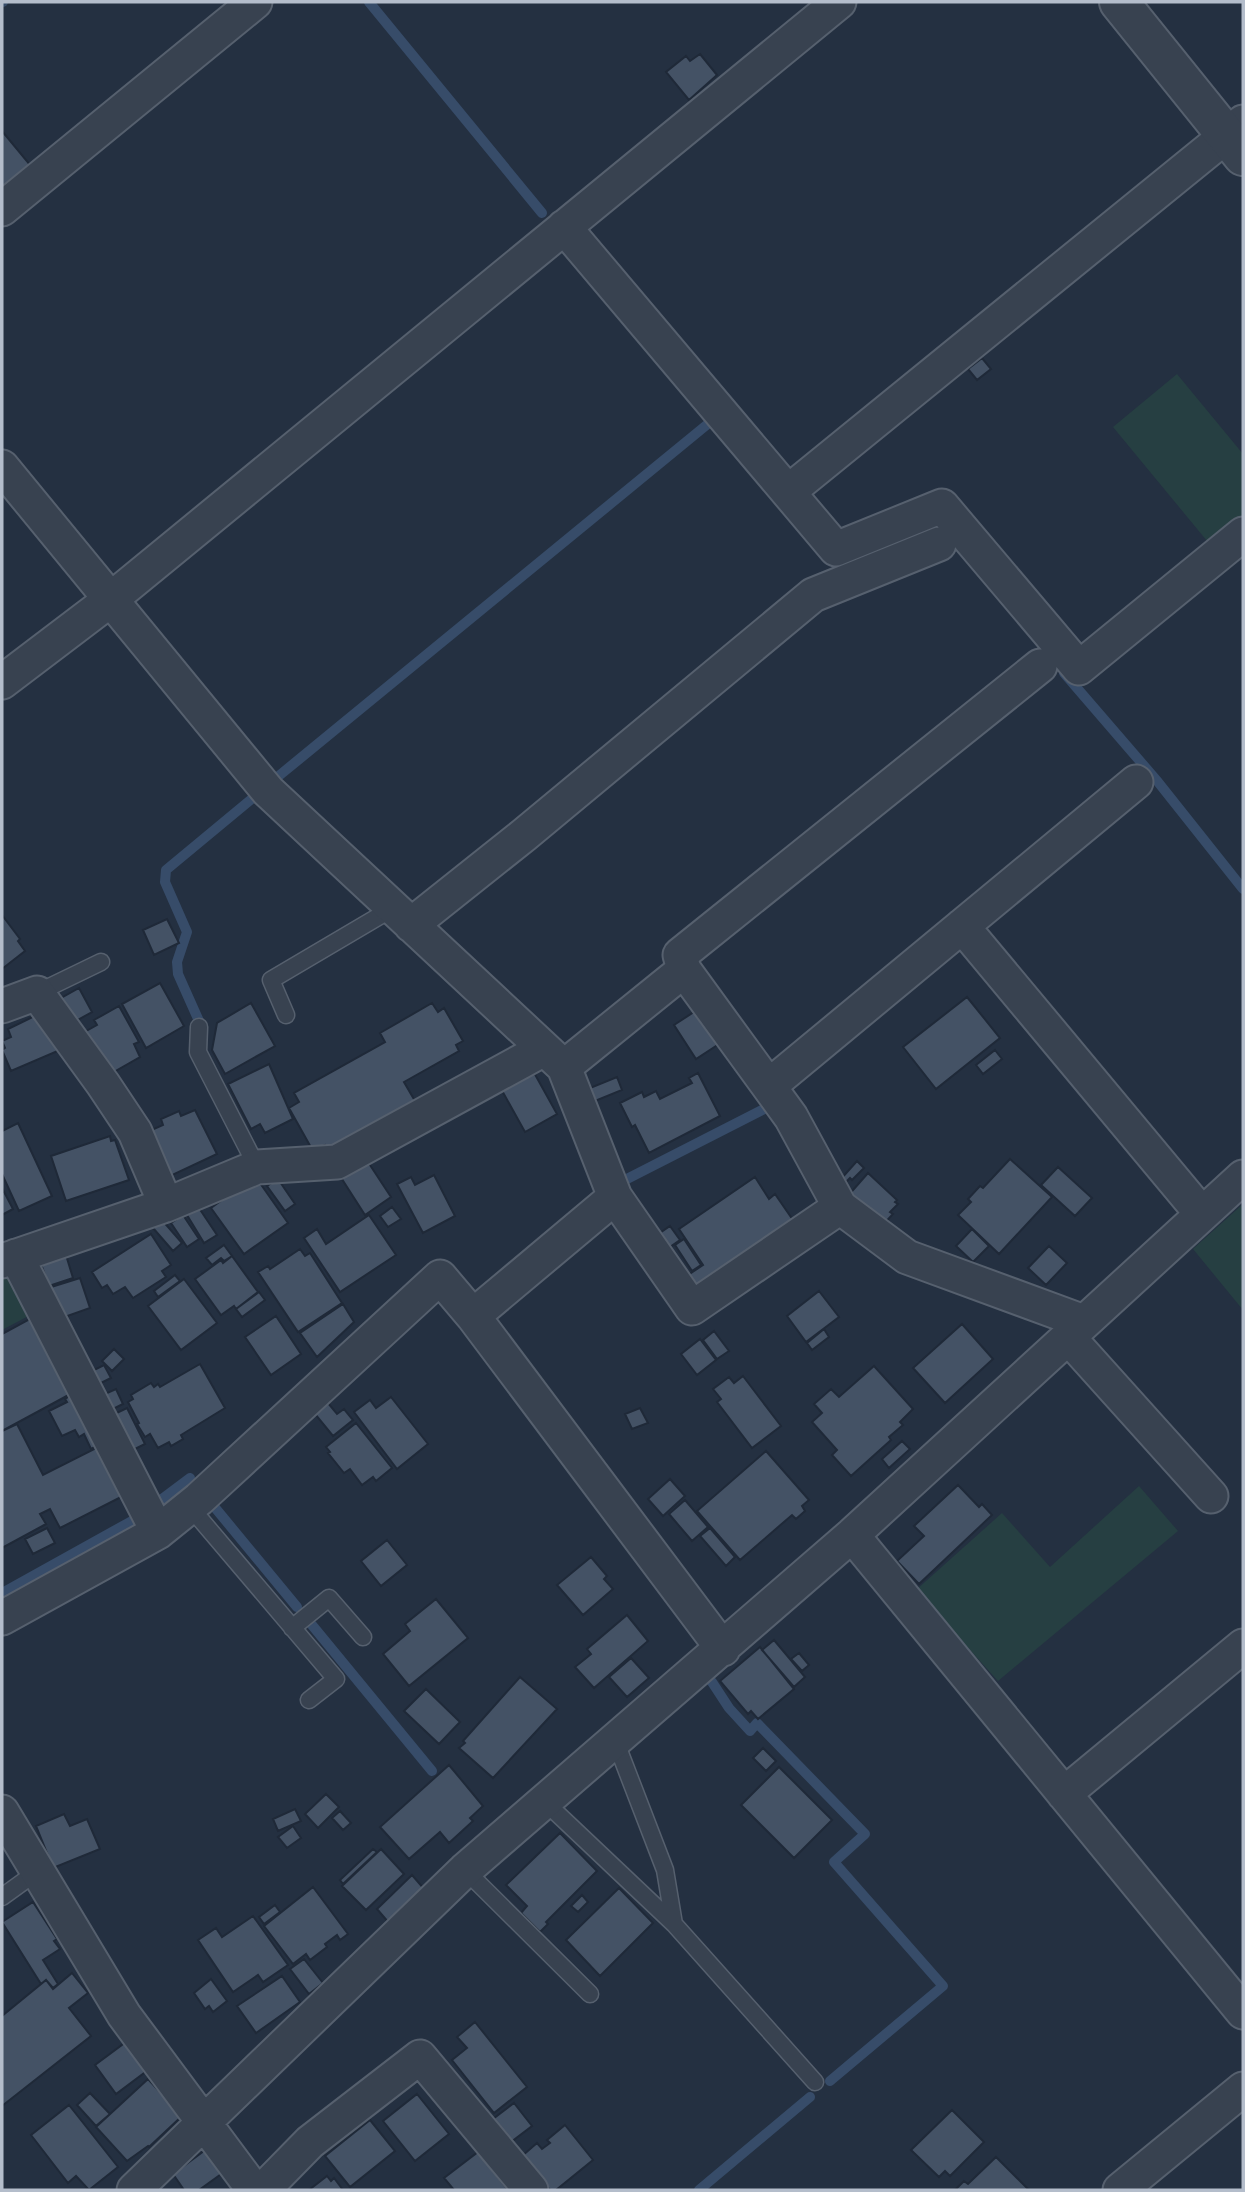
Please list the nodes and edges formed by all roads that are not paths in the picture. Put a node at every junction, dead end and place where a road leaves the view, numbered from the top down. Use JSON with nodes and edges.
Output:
{"nodes":[{"id":1,"x":255,"y":2,"type":"edge"},
{"id":2,"x":839,"y":2,"type":"edge"},
{"id":3,"x":1119,"y":2,"type":"edge"},
{"id":4,"x":1238,"y":138,"type":"edge"},
{"id":5,"x":2,"y":209,"type":"edge"},
{"id":6,"x":564,"y":227,"type":"junction"},
{"id":7,"x":2,"y":467,"type":"edge"},
{"id":8,"x":788,"y":492,"type":"junction"},
{"id":9,"x":1243,"y":534,"type":"edge"},
{"id":10,"x":939,"y":544,"type":"dead end"},
{"id":11,"x":836,"y":549,"type":"junction"},
{"id":12,"x":844,"y":582,"type":"junction"},
{"id":13,"x":110,"y":600,"type":"junction"},
{"id":14,"x":1040,"y":666,"type":"dead end"},
{"id":15,"x":2,"y":682,"type":"edge"},
{"id":16,"x":1136,"y":782,"type":"dead end"},
{"id":17,"x":402,"y":916,"type":"junction"},
{"id":18,"x":962,"y":926,"type":"junction"},
{"id":19,"x":100,"y":962,"type":"dead end"},
{"id":20,"x":684,"y":970,"type":"junction"},
{"id":21,"x":37,"y":993,"type":"junction"},
{"id":22,"x":2,"y":1006,"type":"edge"},
{"id":23,"x":286,"y":1016,"type":"dead end"},
{"id":24,"x":199,"y":1027,"type":"dead end"},
{"id":25,"x":554,"y":1058,"type":"junction"},
{"id":26,"x":769,"y":1086,"type":"junction"},
{"id":27,"x":257,"y":1167,"type":"junction"},
{"id":28,"x":1243,"y":1177,"type":"edge"},
{"id":29,"x":615,"y":1197,"type":"junction"},
{"id":30,"x":166,"y":1205,"type":"junction"},
{"id":31,"x":840,"y":1207,"type":"junction"},
{"id":32,"x":1202,"y":1214,"type":"junction"},
{"id":33,"x":9,"y":1259,"type":"edge"},
{"id":34,"x":472,"y":1315,"type":"junction"},
{"id":35,"x":1076,"y":1329,"type":"junction"},
{"id":36,"x":1211,"y":1496,"type":"dead end"},
{"id":37,"x":190,"y":1507,"type":"junction"},
{"id":38,"x":158,"y":1532,"type":"junction"},
{"id":39,"x":852,"y":1535,"type":"junction"},
{"id":40,"x":2,"y":1618,"type":"edge"},
{"id":41,"x":292,"y":1628,"type":"junction"},
{"id":42,"x":363,"y":1637,"type":"dead end"},
{"id":43,"x":1243,"y":1646,"type":"edge"},
{"id":44,"x":723,"y":1649,"type":"junction"},
{"id":45,"x":309,"y":1700,"type":"dead end"},
{"id":46,"x":615,"y":1740,"type":"junction"},
{"id":47,"x":1064,"y":1794,"type":"junction"},
{"id":48,"x":544,"y":1801,"type":"junction"},
{"id":49,"x":2,"y":1812,"type":"edge"},
{"id":50,"x":465,"y":1870,"type":"junction"},
{"id":51,"x":37,"y":1871,"type":"junction"},
{"id":52,"x":2,"y":1897,"type":"edge"},
{"id":53,"x":674,"y":1924,"type":"junction"},
{"id":54,"x":590,"y":1994,"type":"dead end"},
{"id":55,"x":1243,"y":2012,"type":"edge"},
{"id":56,"x":815,"y":2082,"type":"dead end"},
{"id":57,"x":1243,"y":2089,"type":"edge"},
{"id":58,"x":203,"y":2121,"type":"junction"},
{"id":59,"x":134,"y":2190,"type":"edge"},
{"id":60,"x":254,"y":2190,"type":"edge"},
{"id":61,"x":263,"y":2190,"type":"edge"},
{"id":62,"x":531,"y":2190,"type":"edge"},
{"id":63,"x":1120,"y":2190,"type":"edge"}],
"edges":[{"from":1,"to":5,"type":"street"},
{"from":2,"to":6,"type":"street"},
{"from":3,"to":4,"type":"street"},
{"from":4,"to":8,"type":"street"},
{"from":6,"to":8,"type":"street"},
{"from":6,"to":13,"type":"street"},
{"from":7,"to":13,"type":"street"},
{"from":8,"to":11,"type":"street"},
{"from":9,"to":11,"type":"street"},
{"from":10,"to":12,"type":"street"},
{"from":11,"to":12,"type":"street"},
{"from":12,"to":17,"type":"street"},
{"from":13,"to":15,"type":"street"},
{"from":13,"to":17,"type":"street"},
{"from":14,"to":20,"type":"street"},
{"from":16,"to":18,"type":"street"},
{"from":17,"to":23,"type":"lane"},
{"from":17,"to":25,"type":"street"},
{"from":18,"to":26,"type":"street"},
{"from":18,"to":32,"type":"street"},
{"from":19,"to":21,"type":"lane"},
{"from":20,"to":25,"type":"street"},
{"from":20,"to":26,"type":"street"},
{"from":21,"to":22,"type":"street"},
{"from":21,"to":30,"type":"street"},
{"from":24,"to":27,"type":"lane"},
{"from":25,"to":27,"type":"street"},
{"from":25,"to":29,"type":"street"},
{"from":26,"to":31,"type":"street"},
{"from":27,"to":30,"type":"street"},
{"from":28,"to":32,"type":"street"},
{"from":29,"to":31,"type":"street"},
{"from":29,"to":34,"type":"street"},
{"from":30,"to":33,"type":"street"},
{"from":31,"to":35,"type":"street"},
{"from":32,"to":35,"type":"street"},
{"from":33,"to":38,"type":"street"},
{"from":34,"to":37,"type":"street"},
{"from":34,"to":44,"type":"street"},
{"from":35,"to":36,"type":"street"},
{"from":35,"to":39,"type":"street"},
{"from":37,"to":38,"type":"street"},
{"from":37,"to":41,"type":"lane"},
{"from":38,"to":40,"type":"street"},
{"from":39,"to":44,"type":"street"},
{"from":39,"to":47,"type":"street"},
{"from":41,"to":42,"type":"lane"},
{"from":41,"to":45,"type":"lane"},
{"from":43,"to":47,"type":"street"},
{"from":44,"to":46,"type":"street"},
{"from":46,"to":48,"type":"street"},
{"from":46,"to":53,"type":"lane"},
{"from":47,"to":55,"type":"street"},
{"from":48,"to":50,"type":"street"},
{"from":48,"to":53,"type":"lane"},
{"from":49,"to":51,"type":"street"},
{"from":50,"to":54,"type":"lane"},
{"from":50,"to":58,"type":"street"},
{"from":51,"to":52,"type":"lane"},
{"from":51,"to":58,"type":"street"},
{"from":53,"to":56,"type":"lane"},
{"from":57,"to":63,"type":"street"},
{"from":58,"to":59,"type":"street"},
{"from":58,"to":60,"type":"street"},
{"from":61,"to":62,"type":"street"}]}
